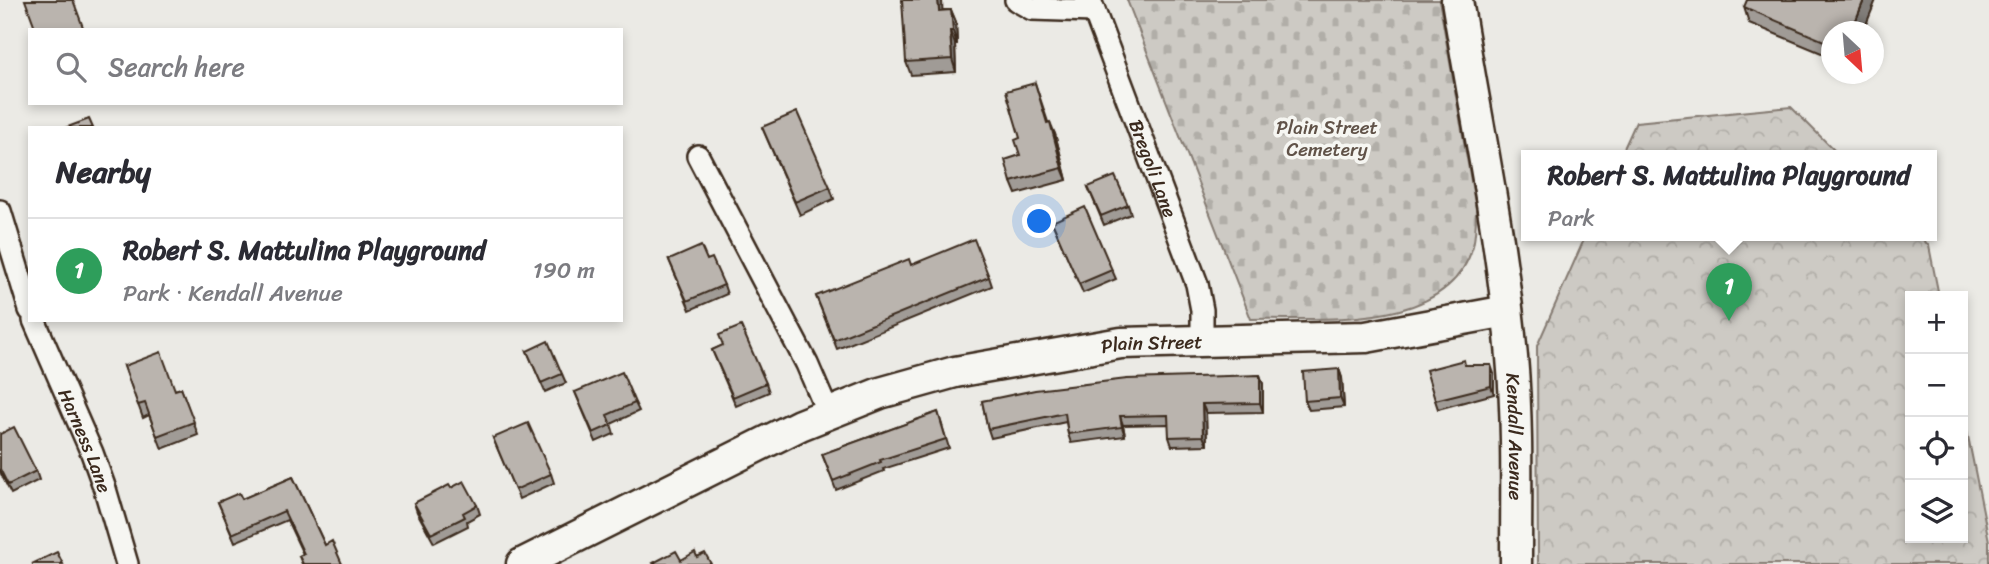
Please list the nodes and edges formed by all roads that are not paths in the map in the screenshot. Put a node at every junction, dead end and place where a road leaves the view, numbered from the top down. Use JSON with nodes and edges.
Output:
{"nodes":[{"id":1,"x":1016,"y":0,"type":"edge"},
{"id":2,"x":1457,"y":0,"type":"edge"},
{"id":3,"x":1092,"y":5,"type":"edge"},
{"id":4,"x":698,"y":156,"type":"dead end"},
{"id":5,"x":0,"y":211,"type":"edge"},
{"id":6,"x":28,"y":303,"type":"edge"},
{"id":7,"x":1507,"y":311,"type":"junction"},
{"id":8,"x":35,"y":322,"type":"edge"},
{"id":9,"x":1202,"y":339,"type":"junction"},
{"id":10,"x":828,"y":413,"type":"junction"},
{"id":11,"x":127,"y":564,"type":"edge"},
{"id":12,"x":522,"y":564,"type":"edge"},
{"id":13,"x":1516,"y":564,"type":"edge"}],
"edges":[{"from":1,"to":3,"type":"street"},
{"from":2,"to":7,"type":"street"},
{"from":3,"to":9,"type":"street","name":"Bregoli Lane"},
{"from":4,"to":10,"type":"street"},
{"from":5,"to":6,"type":"street"},
{"from":7,"to":9,"type":"street","name":"Plain Street"},
{"from":7,"to":13,"type":"street","name":"Kendall Avenue"},
{"from":8,"to":11,"type":"street","name":"Harness Lane"},
{"from":9,"to":10,"type":"street","name":"Plain Street"},
{"from":10,"to":12,"type":"street","name":"Plain Street"}]}
